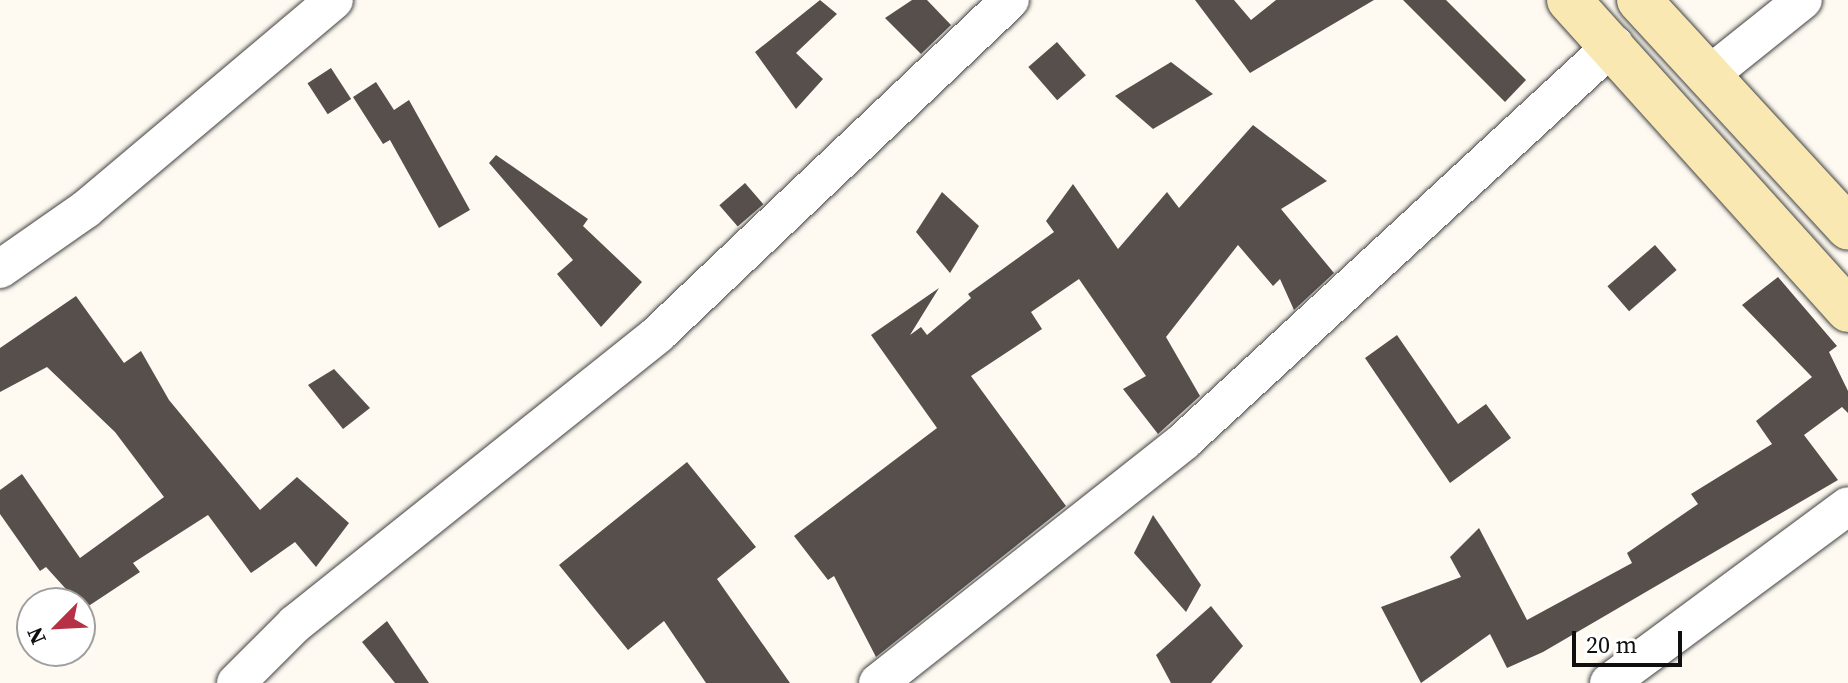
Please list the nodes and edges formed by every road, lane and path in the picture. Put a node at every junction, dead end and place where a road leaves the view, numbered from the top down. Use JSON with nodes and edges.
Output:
{"nodes":[{"id":1,"x":334,"y":0,"type":"edge"},
{"id":2,"x":1010,"y":0,"type":"edge"},
{"id":3,"x":1569,"y":0,"type":"edge"},
{"id":4,"x":1639,"y":0,"type":"edge"},
{"id":5,"x":1803,"y":0,"type":"edge"},
{"id":6,"x":1614,"y":44,"type":"junction"},
{"id":7,"x":1713,"y":72,"type":"junction"},
{"id":8,"x":1848,"y":227,"type":"edge"},
{"id":9,"x":0,"y":269,"type":"edge"},
{"id":10,"x":1848,"y":310,"type":"edge"},
{"id":11,"x":1848,"y":506,"type":"edge"},
{"id":12,"x":236,"y":683,"type":"edge"},
{"id":13,"x":878,"y":683,"type":"edge"},
{"id":14,"x":1609,"y":683,"type":"edge"}],
"edges":[{"from":1,"to":9,"type":"street"},
{"from":2,"to":12,"type":"street"},
{"from":3,"to":6,"type":"street"},
{"from":4,"to":7,"type":"street"},
{"from":5,"to":7,"type":"street"},
{"from":6,"to":10,"type":"street"},
{"from":6,"to":13,"type":"street"},
{"from":7,"to":8,"type":"street"},
{"from":11,"to":14,"type":"street"}]}
